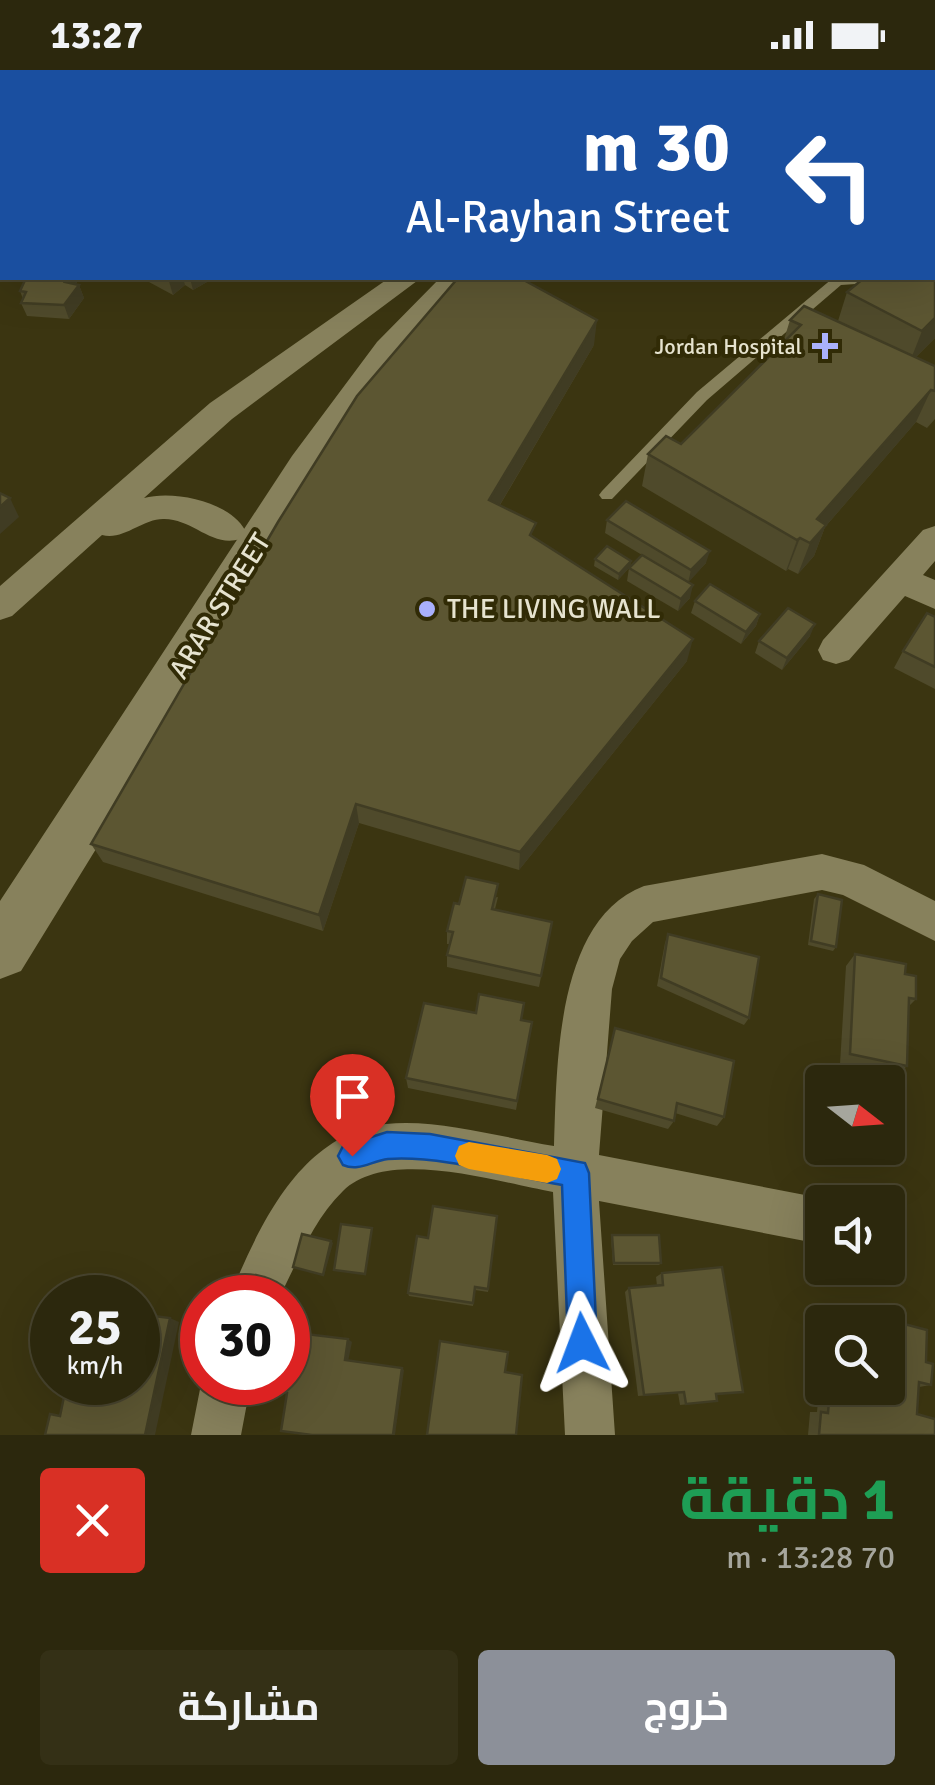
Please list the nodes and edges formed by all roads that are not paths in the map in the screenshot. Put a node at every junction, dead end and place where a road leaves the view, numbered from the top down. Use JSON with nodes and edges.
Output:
{"nodes":[{"id":1,"x":404,"y":280,"type":"edge"},
{"id":2,"x":418,"y":280,"type":"edge"},
{"id":3,"x":460,"y":280,"type":"edge"},
{"id":4,"x":838,"y":280,"type":"edge"},
{"id":5,"x":607,"y":495,"type":"dead end"},
{"id":6,"x":228,"y":530,"type":"junction"},
{"id":7,"x":935,"y":539,"type":"edge"},
{"id":8,"x":36,"y":573,"type":"junction"},
{"id":9,"x":900,"y":579,"type":"junction"},
{"id":10,"x":935,"y":594,"type":"edge"},
{"id":11,"x":0,"y":606,"type":"edge"},
{"id":12,"x":836,"y":650,"type":"dead end"},
{"id":13,"x":0,"y":888,"type":"edge"},
{"id":14,"x":935,"y":922,"type":"edge"},
{"id":15,"x":0,"y":952,"type":"edge"},
{"id":16,"x":575,"y":1173,"type":"junction"},
{"id":17,"x":805,"y":1218,"type":"dead end"},
{"id":18,"x":265,"y":1275,"type":"edge"},
{"id":19,"x":222,"y":1405,"type":"edge"},
{"id":20,"x":216,"y":1435,"type":"edge"},
{"id":21,"x":590,"y":1435,"type":"edge"}],
"edges":[{"from":1,"to":8,"type":"street"},
{"from":2,"to":6,"type":"main road","name":"ARAR STREET"},
{"from":3,"to":15,"type":"main road","name":"ARAR STREET"},
{"from":4,"to":5,"type":"lane"},
{"from":6,"to":8,"type":"street"},
{"from":6,"to":13,"type":"main road","name":"ARAR STREET"},
{"from":7,"to":9,"type":"street"},
{"from":8,"to":11,"type":"street"},
{"from":9,"to":10,"type":"street"},
{"from":9,"to":12,"type":"street"},
{"from":14,"to":16,"type":"street"},
{"from":16,"to":17,"type":"street"},
{"from":16,"to":18,"type":"street"},
{"from":16,"to":21,"type":"street"},
{"from":19,"to":20,"type":"street"}]}
